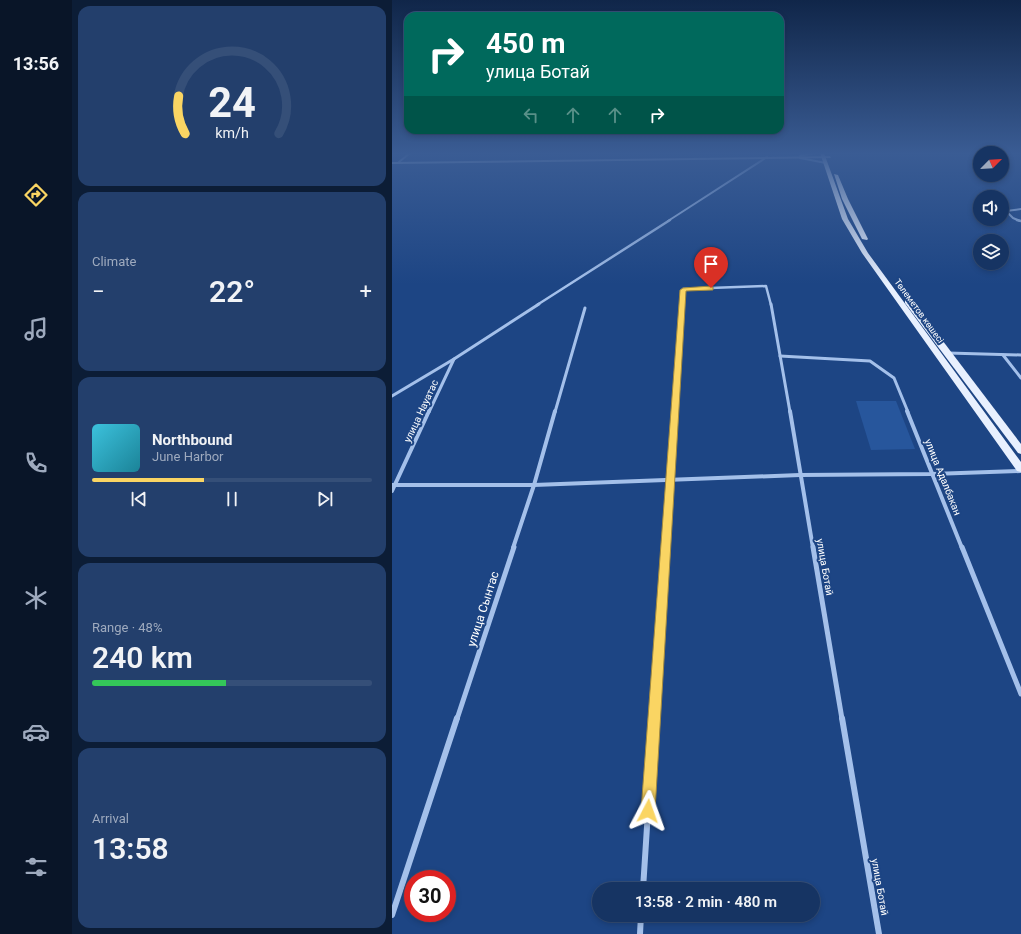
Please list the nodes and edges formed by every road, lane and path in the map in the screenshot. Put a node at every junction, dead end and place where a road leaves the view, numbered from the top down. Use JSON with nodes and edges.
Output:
{"nodes":[{"id":1,"x":706,"y":197,"type":"edge"},
{"id":2,"x":838,"y":197,"type":"edge"},
{"id":3,"x":844,"y":197,"type":"edge"},
{"id":4,"x":1021,"y":209,"type":"edge"},
{"id":5,"x":1021,"y":221,"type":"edge"},
{"id":6,"x":585,"y":308,"type":"dead end"},
{"id":7,"x":948,"y":354,"type":"junction"},
{"id":8,"x":1003,"y":355,"type":"junction"},
{"id":9,"x":780,"y":356,"type":"junction"},
{"id":10,"x":1021,"y":356,"type":"edge"},
{"id":11,"x":454,"y":359,"type":"junction"},
{"id":12,"x":1021,"y":378,"type":"edge"},
{"id":13,"x":392,"y":396,"type":"edge"},
{"id":14,"x":1021,"y":451,"type":"edge"},
{"id":15,"x":1021,"y":470,"type":"edge"},
{"id":16,"x":932,"y":474,"type":"junction"},
{"id":17,"x":800,"y":475,"type":"junction"},
{"id":18,"x":670,"y":481,"type":"junction"},
{"id":19,"x":394,"y":485,"type":"edge"},
{"id":20,"x":534,"y":485,"type":"junction"},
{"id":21,"x":392,"y":491,"type":"edge"},
{"id":22,"x":1021,"y":694,"type":"edge"},
{"id":23,"x":643,"y":882,"type":"edge"},
{"id":24,"x":392,"y":915,"type":"edge"},
{"id":25,"x":641,"y":922,"type":"edge"},
{"id":26,"x":640,"y":934,"type":"edge"},
{"id":27,"x":878,"y":934,"type":"edge"}],
"edges":[{"from":1,"to":11,"type":"street"},
{"from":2,"to":15,"type":"main road","name":"Төлеметов көшесі"},
{"from":3,"to":7,"type":"main road","name":"Төлеметов көшесі"},
{"from":4,"to":5,"type":"street"},
{"from":6,"to":20,"type":"street","name":"улица Сынтас"},
{"from":7,"to":8,"type":"street"},
{"from":7,"to":14,"type":"main road","name":"Төлеметов көшесі"},
{"from":8,"to":10,"type":"street"},
{"from":8,"to":12,"type":"street"},
{"from":9,"to":16,"type":"street","name":"улица Адалбакан"},
{"from":9,"to":17,"type":"street","name":"улица Ботай"},
{"from":9,"to":18,"type":"street","name":"улица Ботай"},
{"from":11,"to":13,"type":"street"},
{"from":11,"to":19,"type":"street","name":"улица Науатас"},
{"from":15,"to":16,"type":"street"},
{"from":16,"to":17,"type":"street"},
{"from":16,"to":22,"type":"street","name":"улица Адалбакан"},
{"from":17,"to":18,"type":"street"},
{"from":17,"to":27,"type":"street","name":"улица Ботай"},
{"from":18,"to":20,"type":"street"},
{"from":18,"to":23,"type":"street"},
{"from":19,"to":20,"type":"street"},
{"from":19,"to":21,"type":"street","name":"улица Науатас"},
{"from":20,"to":24,"type":"street","name":"улица Сынтас"},
{"from":25,"to":26,"type":"street"}]}
